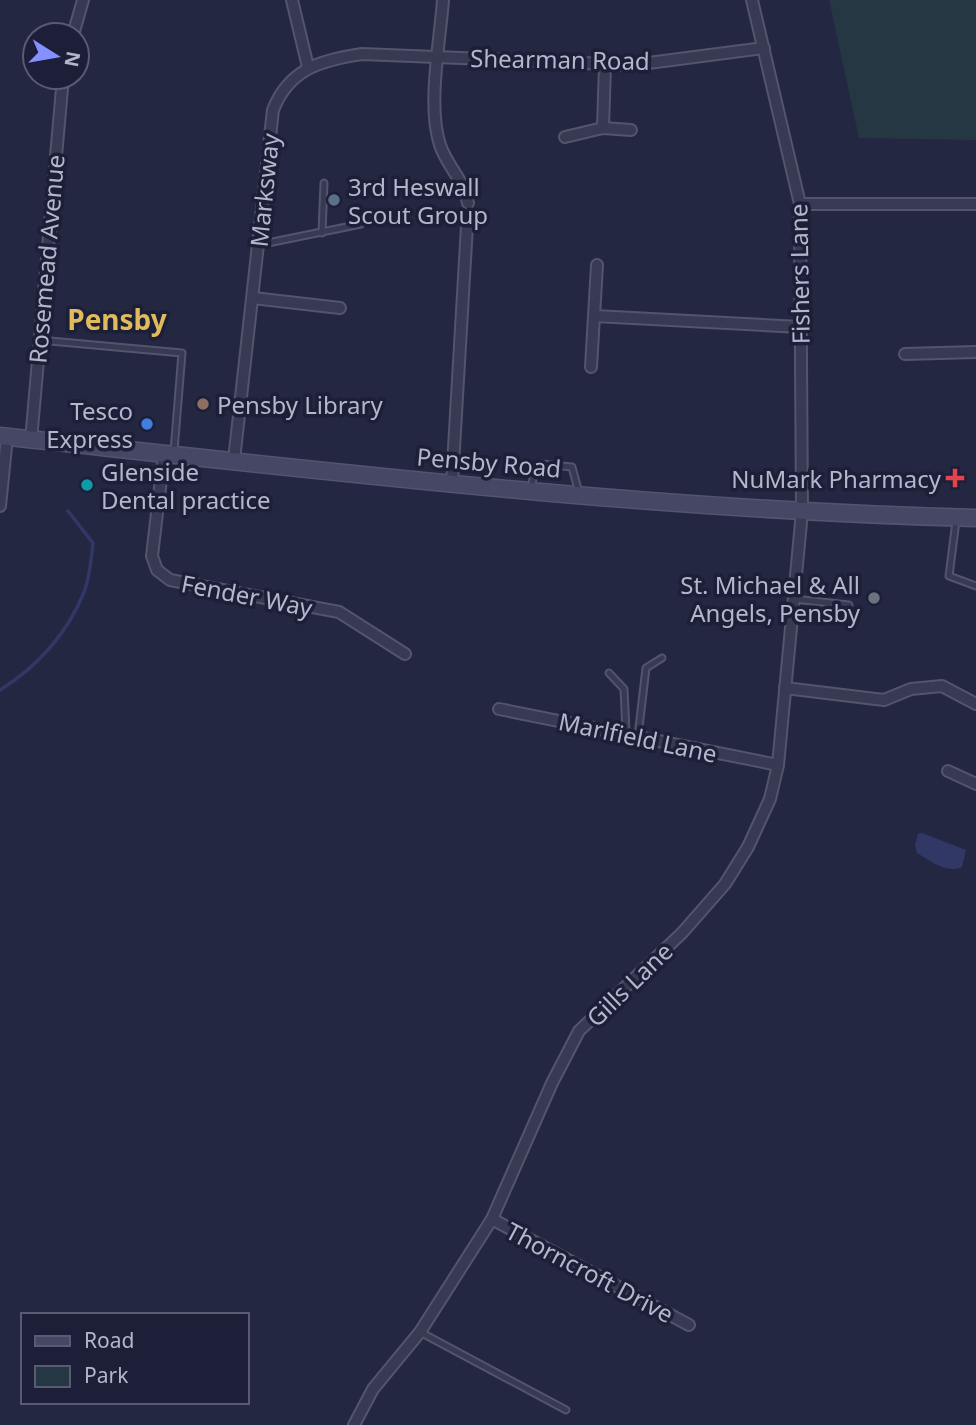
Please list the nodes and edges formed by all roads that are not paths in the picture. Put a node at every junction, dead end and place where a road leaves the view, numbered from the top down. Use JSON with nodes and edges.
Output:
{"nodes":[{"id":1,"x":83,"y":0,"type":"edge"},
{"id":2,"x":292,"y":0,"type":"edge"},
{"id":3,"x":443,"y":0,"type":"edge"},
{"id":4,"x":752,"y":0,"type":"edge"},
{"id":5,"x":77,"y":21,"type":"edge"},
{"id":6,"x":764,"y":48,"type":"junction"},
{"id":7,"x":439,"y":56,"type":"junction"},
{"id":8,"x":605,"y":65,"type":"junction"},
{"id":9,"x":308,"y":67,"type":"junction"},
{"id":10,"x":62,"y":91,"type":"edge"},
{"id":11,"x":603,"y":128,"type":"junction"},
{"id":12,"x":631,"y":130,"type":"dead end"},
{"id":13,"x":565,"y":137,"type":"dead end"},
{"id":14,"x":324,"y":183,"type":"dead end"},
{"id":15,"x":468,"y":203,"type":"dead end"},
{"id":16,"x":800,"y":204,"type":"junction"},
{"id":17,"x":976,"y":204,"type":"edge"},
{"id":18,"x":361,"y":224,"type":"dead end"},
{"id":19,"x":467,"y":226,"type":"dead end"},
{"id":20,"x":323,"y":233,"type":"junction"},
{"id":21,"x":258,"y":245,"type":"junction"},
{"id":22,"x":597,"y":265,"type":"dead end"},
{"id":23,"x":253,"y":298,"type":"junction"},
{"id":24,"x":340,"y":308,"type":"dead end"},
{"id":25,"x":595,"y":316,"type":"junction"},
{"id":26,"x":800,"y":327,"type":"junction"},
{"id":27,"x":38,"y":340,"type":"junction"},
{"id":28,"x":976,"y":352,"type":"edge"},
{"id":29,"x":905,"y":354,"type":"dead end"},
{"id":30,"x":591,"y":366,"type":"dead end"},
{"id":31,"x":4,"y":437,"type":"edge"},
{"id":32,"x":31,"y":440,"type":"junction"},
{"id":33,"x":169,"y":454,"type":"junction"},
{"id":34,"x":233,"y":460,"type":"junction"},
{"id":35,"x":452,"y":482,"type":"junction"},
{"id":36,"x":531,"y":489,"type":"junction"},
{"id":37,"x":579,"y":493,"type":"junction"},
{"id":38,"x":0,"y":506,"type":"edge"},
{"id":39,"x":802,"y":512,"type":"junction"},
{"id":40,"x":957,"y":518,"type":"junction"},
{"id":41,"x":976,"y":518,"type":"edge"},
{"id":42,"x":976,"y":586,"type":"edge"},
{"id":43,"x":794,"y":600,"type":"junction"},
{"id":44,"x":849,"y":605,"type":"dead end"},
{"id":45,"x":405,"y":653,"type":"dead end"},
{"id":46,"x":662,"y":658,"type":"dead end"},
{"id":47,"x":609,"y":673,"type":"dead end"},
{"id":48,"x":785,"y":688,"type":"junction"},
{"id":49,"x":976,"y":704,"type":"edge"},
{"id":50,"x":499,"y":709,"type":"dead end"},
{"id":51,"x":626,"y":732,"type":"junction"},
{"id":52,"x":638,"y":736,"type":"junction"},
{"id":53,"x":778,"y":765,"type":"junction"},
{"id":54,"x":948,"y":771,"type":"dead end"},
{"id":55,"x":976,"y":784,"type":"edge"},
{"id":56,"x":492,"y":1220,"type":"junction"},
{"id":57,"x":689,"y":1325,"type":"dead end"},
{"id":58,"x":420,"y":1332,"type":"junction"},
{"id":59,"x":566,"y":1410,"type":"dead end"},
{"id":60,"x":354,"y":1425,"type":"edge"}],
"edges":[{"from":1,"to":5,"type":"street"},
{"from":2,"to":9,"type":"street"},
{"from":3,"to":7,"type":"street"},
{"from":4,"to":6,"type":"street","name":"Fishers Lane"},
{"from":6,"to":8,"type":"street","name":"Shearman Road"},
{"from":6,"to":16,"type":"street","name":"Fishers Lane"},
{"from":7,"to":8,"type":"street","name":"Shearman Road"},
{"from":7,"to":9,"type":"street","name":"Marksway"},
{"from":7,"to":15,"type":"street"},
{"from":8,"to":11,"type":"street"},
{"from":9,"to":21,"type":"street","name":"Marksway"},
{"from":10,"to":27,"type":"street","name":"Rosemead Avenue"},
{"from":11,"to":12,"type":"street"},
{"from":11,"to":13,"type":"street"},
{"from":14,"to":20,"type":"lane"},
{"from":16,"to":17,"type":"street"},
{"from":16,"to":26,"type":"street","name":"Fishers Lane"},
{"from":18,"to":20,"type":"lane"},
{"from":19,"to":35,"type":"street"},
{"from":20,"to":21,"type":"lane"},
{"from":21,"to":23,"type":"street","name":"Marksway"},
{"from":22,"to":25,"type":"street"},
{"from":23,"to":24,"type":"street"},
{"from":23,"to":34,"type":"street","name":"Marksway"},
{"from":25,"to":26,"type":"street"},
{"from":25,"to":30,"type":"street"},
{"from":26,"to":39,"type":"street","name":"Fishers Lane"},
{"from":27,"to":32,"type":"street","name":"Rosemead Avenue"},
{"from":27,"to":33,"type":"lane"},
{"from":28,"to":29,"type":"street"},
{"from":31,"to":32,"type":"main road","name":"Pensby Road"},
{"from":31,"to":38,"type":"street"},
{"from":32,"to":33,"type":"main road","name":"Pensby Road"},
{"from":33,"to":34,"type":"main road","name":"Pensby Road"},
{"from":33,"to":45,"type":"street","name":"Fender Way"},
{"from":34,"to":35,"type":"main road","name":"Pensby Road"},
{"from":35,"to":36,"type":"main road","name":"Pensby Road"},
{"from":36,"to":37,"type":"main road","name":"Pensby Road"},
{"from":36,"to":37,"type":"lane"},
{"from":37,"to":39,"type":"main road","name":"Pensby Road"},
{"from":39,"to":40,"type":"main road","name":"Pensby Road"},
{"from":39,"to":43,"type":"street","name":"Gills Lane"},
{"from":40,"to":41,"type":"main road","name":"Pensby Road"},
{"from":40,"to":42,"type":"lane"},
{"from":43,"to":44,"type":"lane"},
{"from":43,"to":48,"type":"street","name":"Gills Lane"},
{"from":46,"to":52,"type":"lane"},
{"from":47,"to":51,"type":"lane"},
{"from":48,"to":49,"type":"street"},
{"from":48,"to":53,"type":"street","name":"Gills Lane"},
{"from":50,"to":51,"type":"street","name":"Marlfield Lane"},
{"from":51,"to":52,"type":"street","name":"Marlfield Lane"},
{"from":52,"to":53,"type":"street","name":"Marlfield Lane"},
{"from":53,"to":56,"type":"street","name":"Gills Lane"},
{"from":54,"to":55,"type":"street"},
{"from":56,"to":57,"type":"street","name":"Thorncroft Drive"},
{"from":56,"to":58,"type":"street","name":"Gills Lane"},
{"from":58,"to":59,"type":"lane"},
{"from":58,"to":60,"type":"street","name":"Gills Lane"}]}
